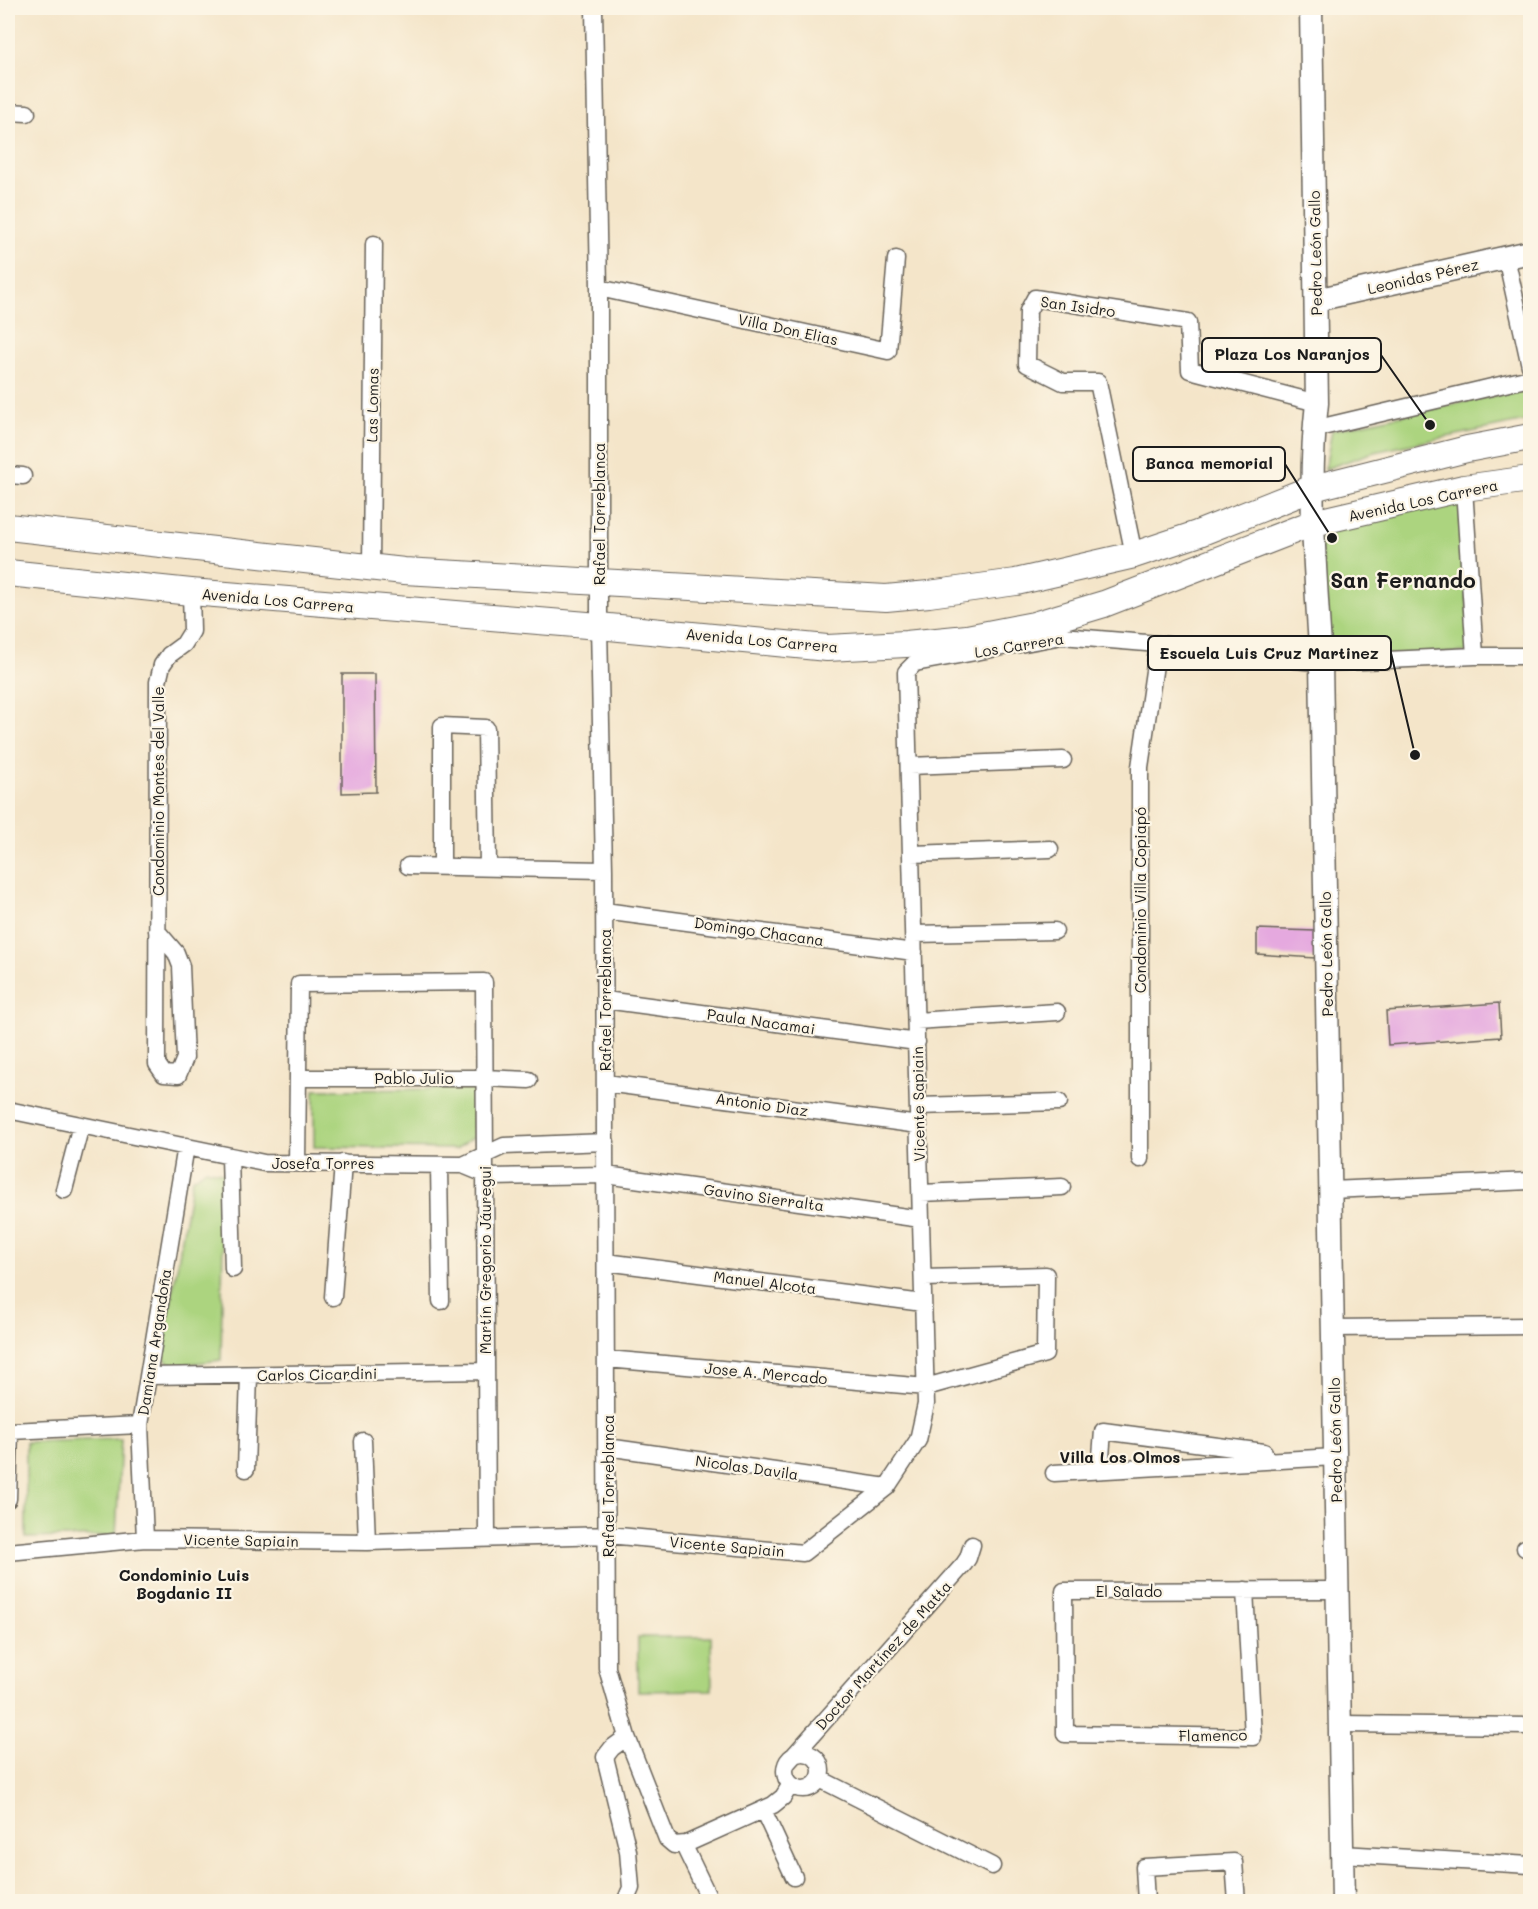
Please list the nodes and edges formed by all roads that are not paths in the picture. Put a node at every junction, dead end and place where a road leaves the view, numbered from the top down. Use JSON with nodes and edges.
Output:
{"nodes":[{"id":1,"x":594,"y":8,"type":"edge"},
{"id":2,"x":1311,"y":8,"type":"edge"},
{"id":3,"x":8,"y":112,"type":"edge"},
{"id":4,"x":27,"y":113,"type":"dead end"},
{"id":5,"x":374,"y":244,"type":"dead end"},
{"id":6,"x":1530,"y":252,"type":"edge"},
{"id":7,"x":1506,"y":257,"type":"junction"},
{"id":8,"x":896,"y":259,"type":"dead end"},
{"id":9,"x":598,"y":288,"type":"junction"},
{"id":10,"x":1316,"y":300,"type":"junction"},
{"id":11,"x":1530,"y":366,"type":"edge"},
{"id":12,"x":1530,"y":378,"type":"edge"},
{"id":13,"x":1317,"y":403,"type":"junction"},
{"id":14,"x":1314,"y":429,"type":"junction"},
{"id":15,"x":1530,"y":437,"type":"edge"},
{"id":16,"x":1530,"y":479,"type":"edge"},
{"id":17,"x":1313,"y":488,"type":"junction"},
{"id":18,"x":1464,"y":488,"type":"junction"},
{"id":19,"x":1313,"y":523,"type":"junction"},
{"id":20,"x":8,"y":527,"type":"edge"},
{"id":21,"x":1134,"y":555,"type":"junction"},
{"id":22,"x":371,"y":566,"type":"junction"},
{"id":23,"x":8,"y":573,"type":"edge"},
{"id":24,"x":599,"y":583,"type":"junction"},
{"id":25,"x":191,"y":592,"type":"junction"},
{"id":26,"x":599,"y":626,"type":"junction"},
{"id":27,"x":1158,"y":644,"type":"junction"},
{"id":28,"x":1475,"y":656,"type":"junction"},
{"id":29,"x":1530,"y":656,"type":"edge"},
{"id":30,"x":1321,"y":663,"type":"junction"},
{"id":31,"x":906,"y":672,"type":"joint"},
{"id":32,"x":1063,"y":760,"type":"dead end"},
{"id":33,"x":909,"y":766,"type":"junction"},
{"id":34,"x":1050,"y":849,"type":"dead end"},
{"id":35,"x":912,"y":854,"type":"junction"},
{"id":36,"x":408,"y":866,"type":"dead end"},
{"id":37,"x":441,"y":866,"type":"junction"},
{"id":38,"x":488,"y":866,"type":"junction"},
{"id":39,"x":604,"y":870,"type":"junction"},
{"id":40,"x":604,"y":911,"type":"junction"},
{"id":41,"x":158,"y":931,"type":"junction"},
{"id":42,"x":1055,"y":931,"type":"dead end"},
{"id":43,"x":914,"y":934,"type":"junction"},
{"id":44,"x":914,"y":951,"type":"junction"},
{"id":45,"x":605,"y":1000,"type":"junction"},
{"id":46,"x":1057,"y":1012,"type":"dead end"},
{"id":47,"x":916,"y":1021,"type":"junction"},
{"id":48,"x":917,"y":1042,"type":"junction"},
{"id":49,"x":298,"y":1078,"type":"junction"},
{"id":50,"x":484,"y":1078,"type":"junction"},
{"id":51,"x":529,"y":1080,"type":"dead end"},
{"id":52,"x":606,"y":1083,"type":"junction"},
{"id":53,"x":1059,"y":1102,"type":"dead end"},
{"id":54,"x":918,"y":1106,"type":"junction"},
{"id":55,"x":8,"y":1110,"type":"edge"},
{"id":56,"x":81,"y":1125,"type":"junction"},
{"id":57,"x":919,"y":1125,"type":"junction"},
{"id":58,"x":606,"y":1142,"type":"junction"},
{"id":59,"x":186,"y":1146,"type":"junction"},
{"id":60,"x":484,"y":1155,"type":"junction"},
{"id":61,"x":230,"y":1156,"type":"junction"},
{"id":62,"x":1140,"y":1159,"type":"dead end"},
{"id":63,"x":297,"y":1163,"type":"junction"},
{"id":64,"x":344,"y":1163,"type":"junction"},
{"id":65,"x":440,"y":1164,"type":"junction"},
{"id":66,"x":463,"y":1165,"type":"junction"},
{"id":67,"x":484,"y":1173,"type":"junction"},
{"id":68,"x":606,"y":1175,"type":"junction"},
{"id":69,"x":1530,"y":1181,"type":"edge"},
{"id":70,"x":1062,"y":1187,"type":"dead end"},
{"id":71,"x":64,"y":1190,"type":"dead end"},
{"id":72,"x":1331,"y":1190,"type":"junction"},
{"id":73,"x":921,"y":1193,"type":"junction"},
{"id":74,"x":921,"y":1219,"type":"junction"},
{"id":75,"x":606,"y":1262,"type":"junction"},
{"id":76,"x":233,"y":1269,"type":"dead end"},
{"id":77,"x":923,"y":1278,"type":"junction"},
{"id":78,"x":333,"y":1297,"type":"dead end"},
{"id":79,"x":441,"y":1301,"type":"dead end"},
{"id":80,"x":923,"y":1303,"type":"junction"},
{"id":81,"x":1530,"y":1326,"type":"edge"},
{"id":82,"x":1333,"y":1328,"type":"junction"},
{"id":83,"x":607,"y":1359,"type":"junction"},
{"id":84,"x":486,"y":1371,"type":"junction"},
{"id":85,"x":249,"y":1375,"type":"junction"},
{"id":86,"x":148,"y":1376,"type":"junction"},
{"id":87,"x":926,"y":1387,"type":"junction"},
{"id":88,"x":140,"y":1425,"type":"junction"},
{"id":89,"x":363,"y":1441,"type":"dead end"},
{"id":90,"x":607,"y":1447,"type":"junction"},
{"id":91,"x":1306,"y":1457,"type":"junction"},
{"id":92,"x":1335,"y":1457,"type":"junction"},
{"id":93,"x":246,"y":1469,"type":"dead end"},
{"id":94,"x":1100,"y":1469,"type":"junction"},
{"id":95,"x":1054,"y":1473,"type":"dead end"},
{"id":96,"x":886,"y":1487,"type":"junction"},
{"id":97,"x":8,"y":1499,"type":"edge"},
{"id":98,"x":608,"y":1535,"type":"junction"},
{"id":99,"x":487,"y":1538,"type":"junction"},
{"id":100,"x":145,"y":1539,"type":"junction"},
{"id":101,"x":367,"y":1542,"type":"junction"},
{"id":102,"x":972,"y":1545,"type":"dead end"},
{"id":103,"x":8,"y":1552,"type":"edge"},
{"id":104,"x":1245,"y":1590,"type":"junction"},
{"id":105,"x":1338,"y":1590,"type":"junction"},
{"id":106,"x":1340,"y":1724,"type":"junction"},
{"id":107,"x":1530,"y":1726,"type":"edge"},
{"id":108,"x":1065,"y":1734,"type":"joint"},
{"id":109,"x":627,"y":1737,"type":"junction"},
{"id":110,"x":788,"y":1762,"type":"junction"},
{"id":111,"x":820,"y":1779,"type":"junction"},
{"id":112,"x":791,"y":1784,"type":"junction"},
{"id":113,"x":763,"y":1810,"type":"junction"},
{"id":114,"x":686,"y":1844,"type":"junction"},
{"id":115,"x":1342,"y":1854,"type":"junction"},
{"id":116,"x":1530,"y":1865,"type":"edge"},
{"id":117,"x":992,"y":1866,"type":"dead end"},
{"id":118,"x":794,"y":1877,"type":"dead end"},
{"id":119,"x":625,"y":1902,"type":"edge"},
{"id":120,"x":711,"y":1902,"type":"edge"},
{"id":121,"x":1146,"y":1902,"type":"edge"},
{"id":122,"x":1237,"y":1902,"type":"edge"},
{"id":123,"x":1343,"y":1902,"type":"edge"}],
"edges":[{"from":1,"to":9,"type":"street","name":"Rafael Torreblanca"},
{"from":2,"to":10,"type":"street","name":"Pedro León Gallo"},
{"from":3,"to":4,"type":"street"},
{"from":5,"to":22,"type":"street","name":"Las Lomas"},
{"from":6,"to":7,"type":"street","name":"Leonidas Pérez"},
{"from":7,"to":10,"type":"street","name":"Leonidas Pérez"},
{"from":7,"to":11,"type":"street"},
{"from":8,"to":9,"type":"street","name":"Villa Don Elias"},
{"from":9,"to":24,"type":"street","name":"Rafael Torreblanca"},
{"from":10,"to":13,"type":"street","name":"Pedro León Gallo"},
{"from":12,"to":14,"type":"street"},
{"from":13,"to":14,"type":"street","name":"Pedro León Gallo"},
{"from":13,"to":21,"type":"street","name":"San Isidro"},
{"from":14,"to":17,"type":"street","name":"Pedro León Gallo"},
{"from":15,"to":17,"type":"main road"},
{"from":16,"to":18,"type":"main road","name":"Avenida Los Carrera"},
{"from":17,"to":19,"type":"street","name":"Pedro León Gallo"},
{"from":17,"to":21,"type":"main road"},
{"from":18,"to":19,"type":"main road","name":"Avenida Los Carrera"},
{"from":18,"to":28,"type":"street"},
{"from":19,"to":26,"type":"main road","name":"Avenida Los Carrera"},
{"from":19,"to":30,"type":"street","name":"Pedro León Gallo"},
{"from":20,"to":22,"type":"main road"},
{"from":21,"to":24,"type":"main road"},
{"from":22,"to":24,"type":"main road"},
{"from":23,"to":25,"type":"main road","name":"Avenida Los Carrera"},
{"from":24,"to":26,"type":"street","name":"Rafael Torreblanca"},
{"from":25,"to":26,"type":"main road","name":"Avenida Los Carrera"},
{"from":25,"to":41,"type":"street","name":"Condominio Montes del Valle"},
{"from":26,"to":39,"type":"street","name":"Rafael Torreblanca"},
{"from":27,"to":30,"type":"street","name":"Los Carrera"},
{"from":27,"to":31,"type":"street","name":"Los Carrera"},
{"from":27,"to":62,"type":"street","name":"Condominio Villa Copiapó"},
{"from":28,"to":29,"type":"street","name":"Los Carrera"},
{"from":28,"to":30,"type":"street","name":"Los Carrera"},
{"from":30,"to":72,"type":"street","name":"Pedro León Gallo"},
{"from":31,"to":33,"type":"street","name":"Vicente Sapiain"},
{"from":32,"to":33,"type":"street"},
{"from":33,"to":35,"type":"street","name":"Vicente Sapiain"},
{"from":34,"to":35,"type":"street"},
{"from":35,"to":43,"type":"street","name":"Vicente Sapiain"},
{"from":36,"to":37,"type":"street"},
{"from":37,"to":38,"type":"street"},
{"from":37,"to":38,"type":"street"},
{"from":38,"to":39,"type":"street"},
{"from":39,"to":40,"type":"street","name":"Rafael Torreblanca"},
{"from":40,"to":44,"type":"street","name":"Domingo Chacana"},
{"from":40,"to":45,"type":"street","name":"Rafael Torreblanca"},
{"from":41,"to":41,"type":"street","name":"Condominio Montes del Valle"},
{"from":42,"to":43,"type":"street"},
{"from":43,"to":44,"type":"street","name":"Vicente Sapiain"},
{"from":44,"to":47,"type":"street","name":"Vicente Sapiain"},
{"from":45,"to":48,"type":"street","name":"Paula Nacamai"},
{"from":45,"to":52,"type":"street","name":"Rafael Torreblanca"},
{"from":46,"to":47,"type":"street"},
{"from":47,"to":48,"type":"street","name":"Vicente Sapiain"},
{"from":48,"to":54,"type":"street","name":"Vicente Sapiain"},
{"from":49,"to":50,"type":"street","name":"Pablo Julio"},
{"from":49,"to":50,"type":"street","name":"Martín Gregorio Jáuregui"},
{"from":49,"to":63,"type":"street"},
{"from":50,"to":51,"type":"street","name":"Pablo Julio"},
{"from":50,"to":60,"type":"street","name":"Martín Gregorio Jáuregui"},
{"from":52,"to":57,"type":"street","name":"Antonio Diaz"},
{"from":52,"to":58,"type":"street","name":"Rafael Torreblanca"},
{"from":53,"to":54,"type":"street"},
{"from":54,"to":57,"type":"street","name":"Vicente Sapiain"},
{"from":55,"to":56,"type":"street","name":"Josefa Torres"},
{"from":56,"to":59,"type":"street","name":"Josefa Torres"},
{"from":56,"to":71,"type":"street"},
{"from":57,"to":73,"type":"street","name":"Vicente Sapiain"},
{"from":58,"to":60,"type":"street","name":"Josefa Torres"},
{"from":58,"to":68,"type":"street","name":"Rafael Torreblanca"},
{"from":59,"to":61,"type":"street","name":"Josefa Torres"},
{"from":59,"to":86,"type":"street","name":"Damiana Argandoña"},
{"from":60,"to":66,"type":"street","name":"Josefa Torres"},
{"from":60,"to":67,"type":"street","name":"Martín Gregorio Jáuregui"},
{"from":61,"to":63,"type":"street","name":"Josefa Torres"},
{"from":61,"to":76,"type":"street"},
{"from":63,"to":64,"type":"street","name":"Josefa Torres"},
{"from":64,"to":65,"type":"street","name":"Josefa Torres"},
{"from":64,"to":78,"type":"street"},
{"from":65,"to":66,"type":"street","name":"Josefa Torres"},
{"from":65,"to":79,"type":"street"},
{"from":66,"to":67,"type":"street","name":"Josefa Torres"},
{"from":67,"to":68,"type":"street","name":"Josefa Torres"},
{"from":67,"to":84,"type":"street","name":"Martín Gregorio Jáuregui"},
{"from":68,"to":74,"type":"street","name":"Gavino Sierralta"},
{"from":68,"to":75,"type":"street","name":"Rafael Torreblanca"},
{"from":69,"to":72,"type":"street"},
{"from":70,"to":73,"type":"street"},
{"from":72,"to":82,"type":"street","name":"Pedro León Gallo"},
{"from":73,"to":74,"type":"street","name":"Vicente Sapiain"},
{"from":74,"to":77,"type":"street","name":"Vicente Sapiain"},
{"from":75,"to":80,"type":"street","name":"Manuel Alcota"},
{"from":75,"to":83,"type":"street","name":"Rafael Torreblanca"},
{"from":77,"to":80,"type":"street","name":"Vicente Sapiain"},
{"from":77,"to":87,"type":"street"},
{"from":80,"to":87,"type":"street","name":"Vicente Sapiain"},
{"from":81,"to":82,"type":"street"},
{"from":82,"to":92,"type":"street","name":"Pedro León Gallo"},
{"from":83,"to":87,"type":"street","name":"Jose A. Mercado"},
{"from":83,"to":90,"type":"street","name":"Rafael Torreblanca"},
{"from":84,"to":85,"type":"street","name":"Carlos Cicardini"},
{"from":84,"to":99,"type":"street","name":"Martín Gregorio Jáuregui"},
{"from":85,"to":86,"type":"street","name":"Carlos Cicardini"},
{"from":85,"to":93,"type":"street"},
{"from":86,"to":88,"type":"street","name":"Damiana Argandoña"},
{"from":87,"to":96,"type":"street","name":"Vicente Sapiain"},
{"from":88,"to":97,"type":"street"},
{"from":88,"to":100,"type":"street","name":"Damiana Argandoña"},
{"from":89,"to":101,"type":"street"},
{"from":90,"to":96,"type":"street","name":"Nicolas Davila"},
{"from":90,"to":98,"type":"street","name":"Rafael Torreblanca"},
{"from":91,"to":92,"type":"street"},
{"from":91,"to":94,"type":"street"},
{"from":91,"to":94,"type":"street"},
{"from":92,"to":105,"type":"street","name":"Pedro León Gallo"},
{"from":94,"to":95,"type":"street"},
{"from":96,"to":98,"type":"street","name":"Vicente Sapiain"},
{"from":98,"to":99,"type":"street","name":"Vicente Sapiain"},
{"from":98,"to":109,"type":"street","name":"Rafael Torreblanca"},
{"from":99,"to":101,"type":"street","name":"Vicente Sapiain"},
{"from":100,"to":101,"type":"street","name":"Vicente Sapiain"},
{"from":100,"to":103,"type":"street","name":"Vicente Sapiain"},
{"from":102,"to":110,"type":"street","name":"Doctor Martínez de Matta"},
{"from":104,"to":105,"type":"street","name":"El Salado"},
{"from":104,"to":108,"type":"street","name":"El Salado"},
{"from":104,"to":108,"type":"street","name":"Flamenco"},
{"from":105,"to":106,"type":"street","name":"Pedro León Gallo"},
{"from":106,"to":107,"type":"street"},
{"from":106,"to":115,"type":"street","name":"Pedro León Gallo"},
{"from":109,"to":114,"type":"street","name":"Rafael Torreblanca"},
{"from":109,"to":119,"type":"street"},
{"from":110,"to":111,"type":"street"},
{"from":110,"to":112,"type":"street"},
{"from":111,"to":112,"type":"street"},
{"from":111,"to":117,"type":"street"},
{"from":112,"to":113,"type":"street"},
{"from":113,"to":114,"type":"street"},
{"from":113,"to":118,"type":"street"},
{"from":114,"to":120,"type":"street"},
{"from":115,"to":116,"type":"street"},
{"from":115,"to":123,"type":"street","name":"Pedro León Gallo"},
{"from":121,"to":122,"type":"street"}]}
